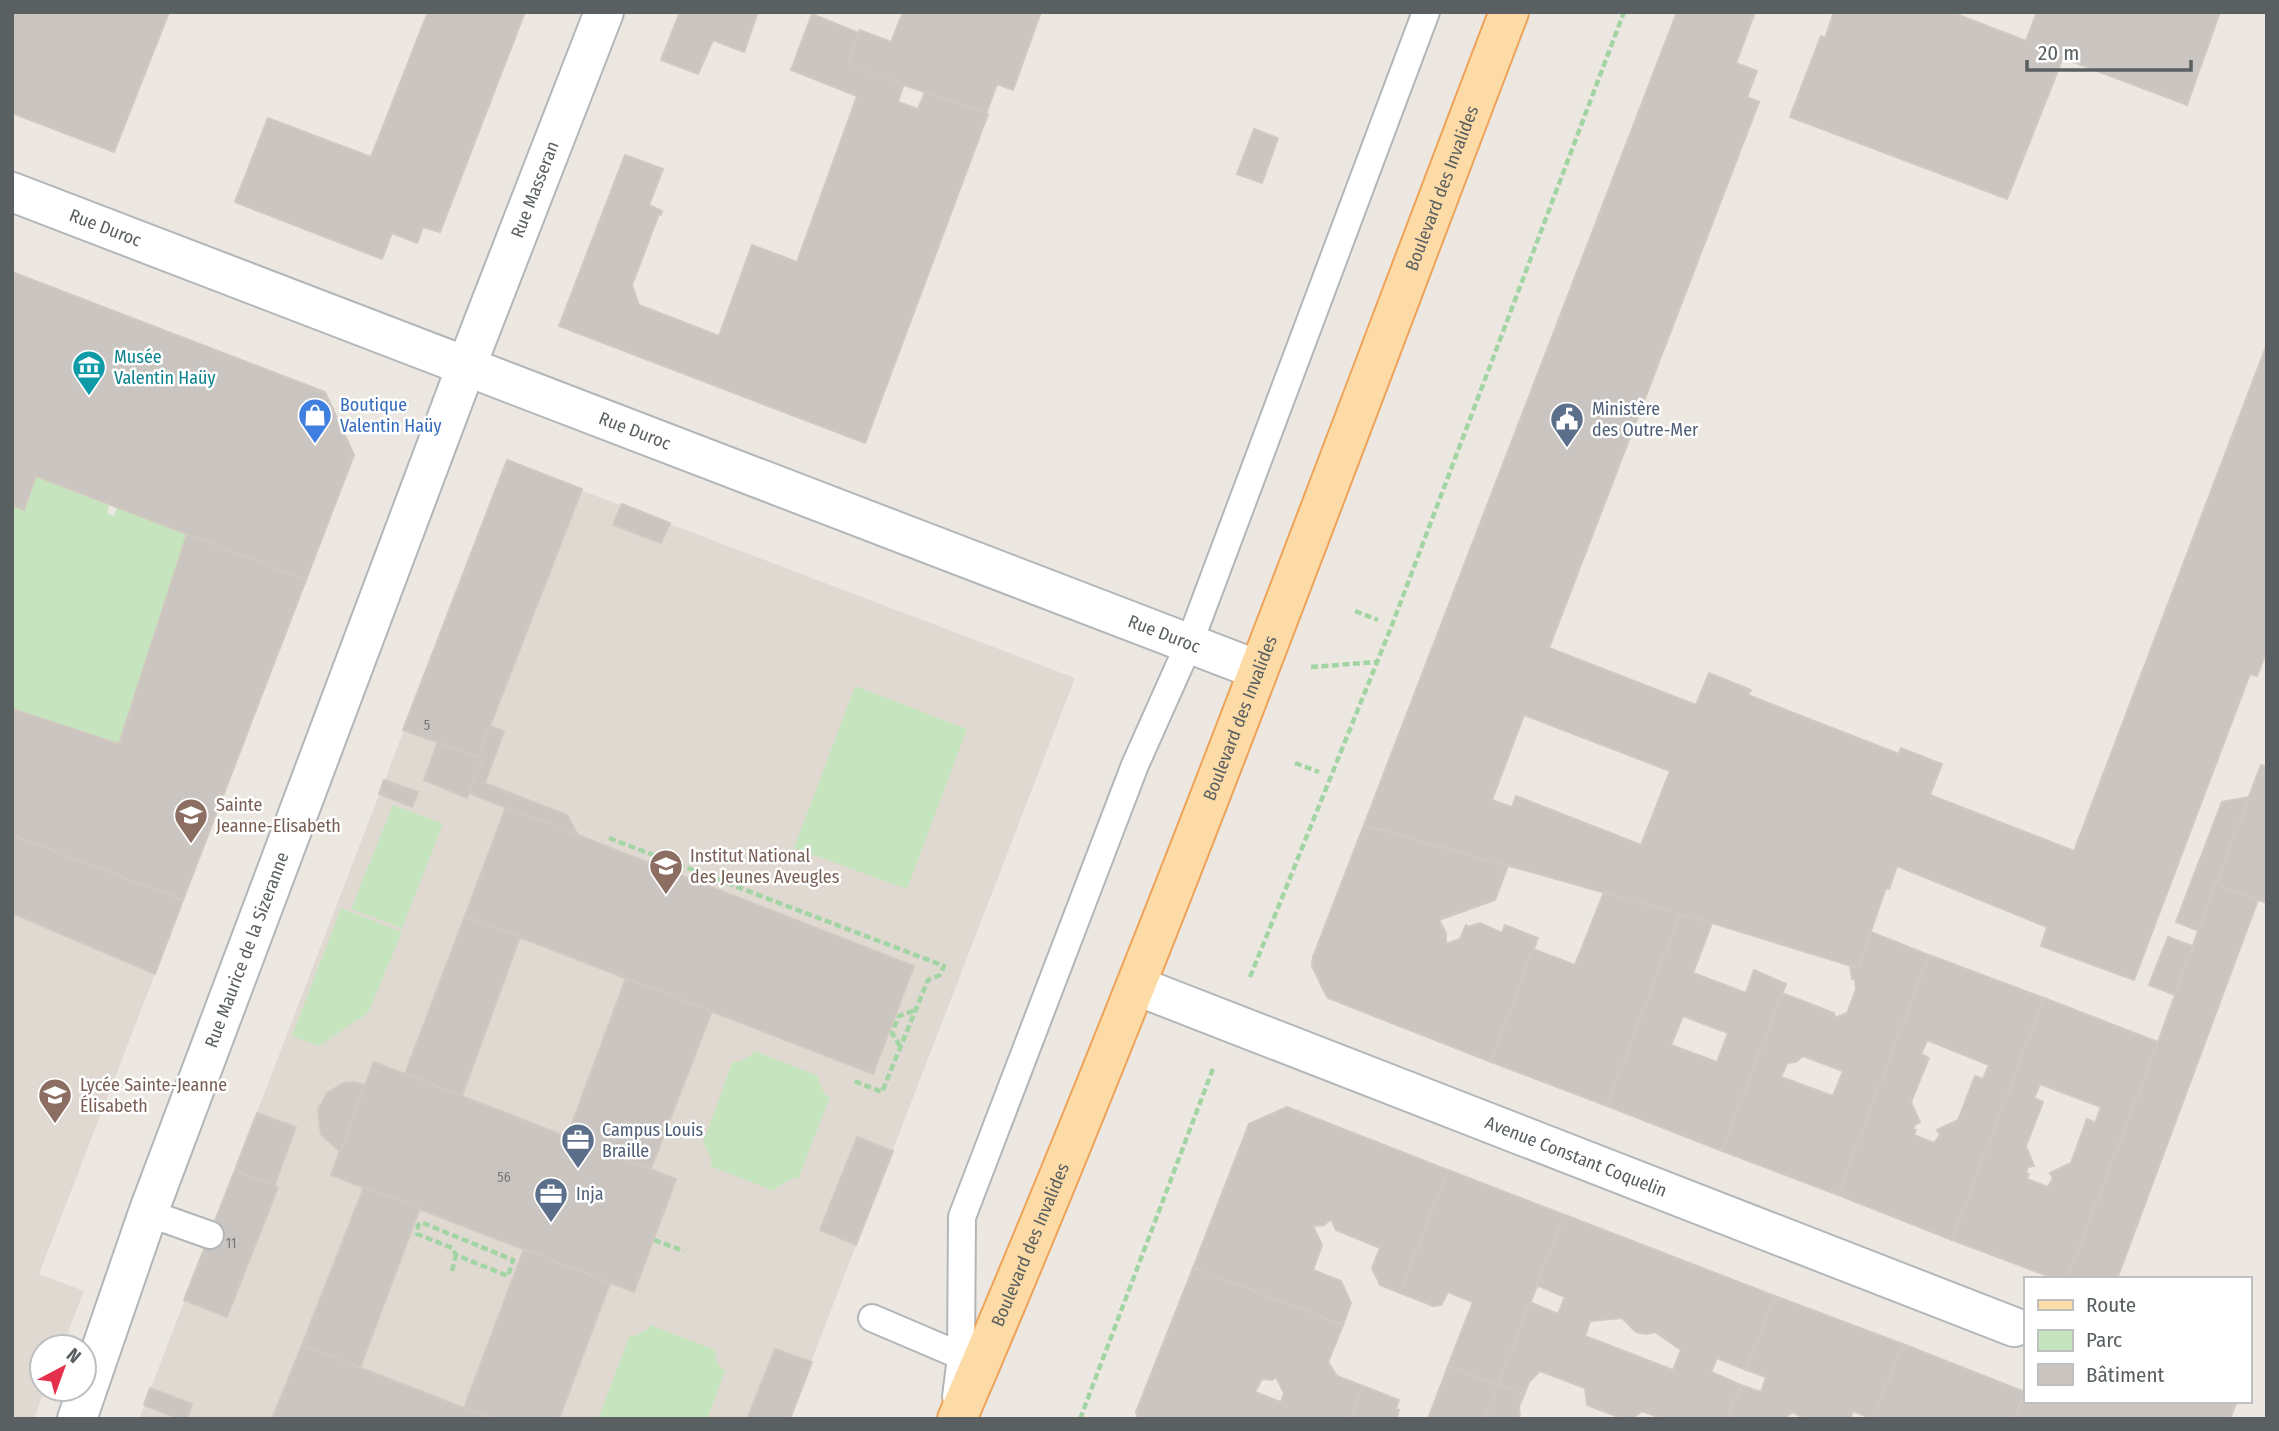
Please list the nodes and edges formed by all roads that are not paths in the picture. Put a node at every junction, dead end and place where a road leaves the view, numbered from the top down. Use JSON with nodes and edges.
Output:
{"nodes":[{"id":1,"x":604,"y":12,"type":"edge"},
{"id":2,"x":1426,"y":12,"type":"edge"},
{"id":3,"x":1509,"y":12,"type":"edge"},
{"id":4,"x":12,"y":192,"type":"edge"},
{"id":5,"x":466,"y":367,"type":"junction"},
{"id":6,"x":1189,"y":644,"type":"junction"},
{"id":7,"x":1258,"y":670,"type":"junction"},
{"id":8,"x":1137,"y":986,"type":"junction"},
{"id":9,"x":148,"y":1213,"type":"junction"},
{"id":10,"x":210,"y":1235,"type":"dead end"},
{"id":11,"x":872,"y":1318,"type":"dead end"},
{"id":12,"x":2014,"y":1327,"type":"dead end"},
{"id":13,"x":971,"y":1360,"type":"junction"},
{"id":14,"x":77,"y":1419,"type":"edge"},
{"id":15,"x":955,"y":1419,"type":"edge"}],
"edges":[{"from":1,"to":5,"type":"street","name":"Rue Masseran"},
{"from":2,"to":6,"type":"lane","name":"Boulevard des Invalides"},
{"from":3,"to":7,"type":"main road","name":"Boulevard des Invalides"},
{"from":4,"to":5,"type":"street","name":"Rue Duroc"},
{"from":5,"to":6,"type":"street","name":"Rue Duroc"},
{"from":5,"to":9,"type":"street","name":"Rue Maurice de la Sizeranne"},
{"from":6,"to":7,"type":"street","name":"Rue Duroc"},
{"from":6,"to":13,"type":"lane","name":"Boulevard des Invalides"},
{"from":7,"to":8,"type":"main road","name":"Boulevard des Invalides"},
{"from":8,"to":12,"type":"street","name":"Avenue Constant Coquelin"},
{"from":8,"to":13,"type":"main road","name":"Boulevard des Invalides"},
{"from":9,"to":10,"type":"lane"},
{"from":9,"to":14,"type":"street","name":"Rue Maurice de la Sizeranne"},
{"from":11,"to":13,"type":"lane"},
{"from":13,"to":15,"type":"main road","name":"Boulevard des Invalides"}]}
